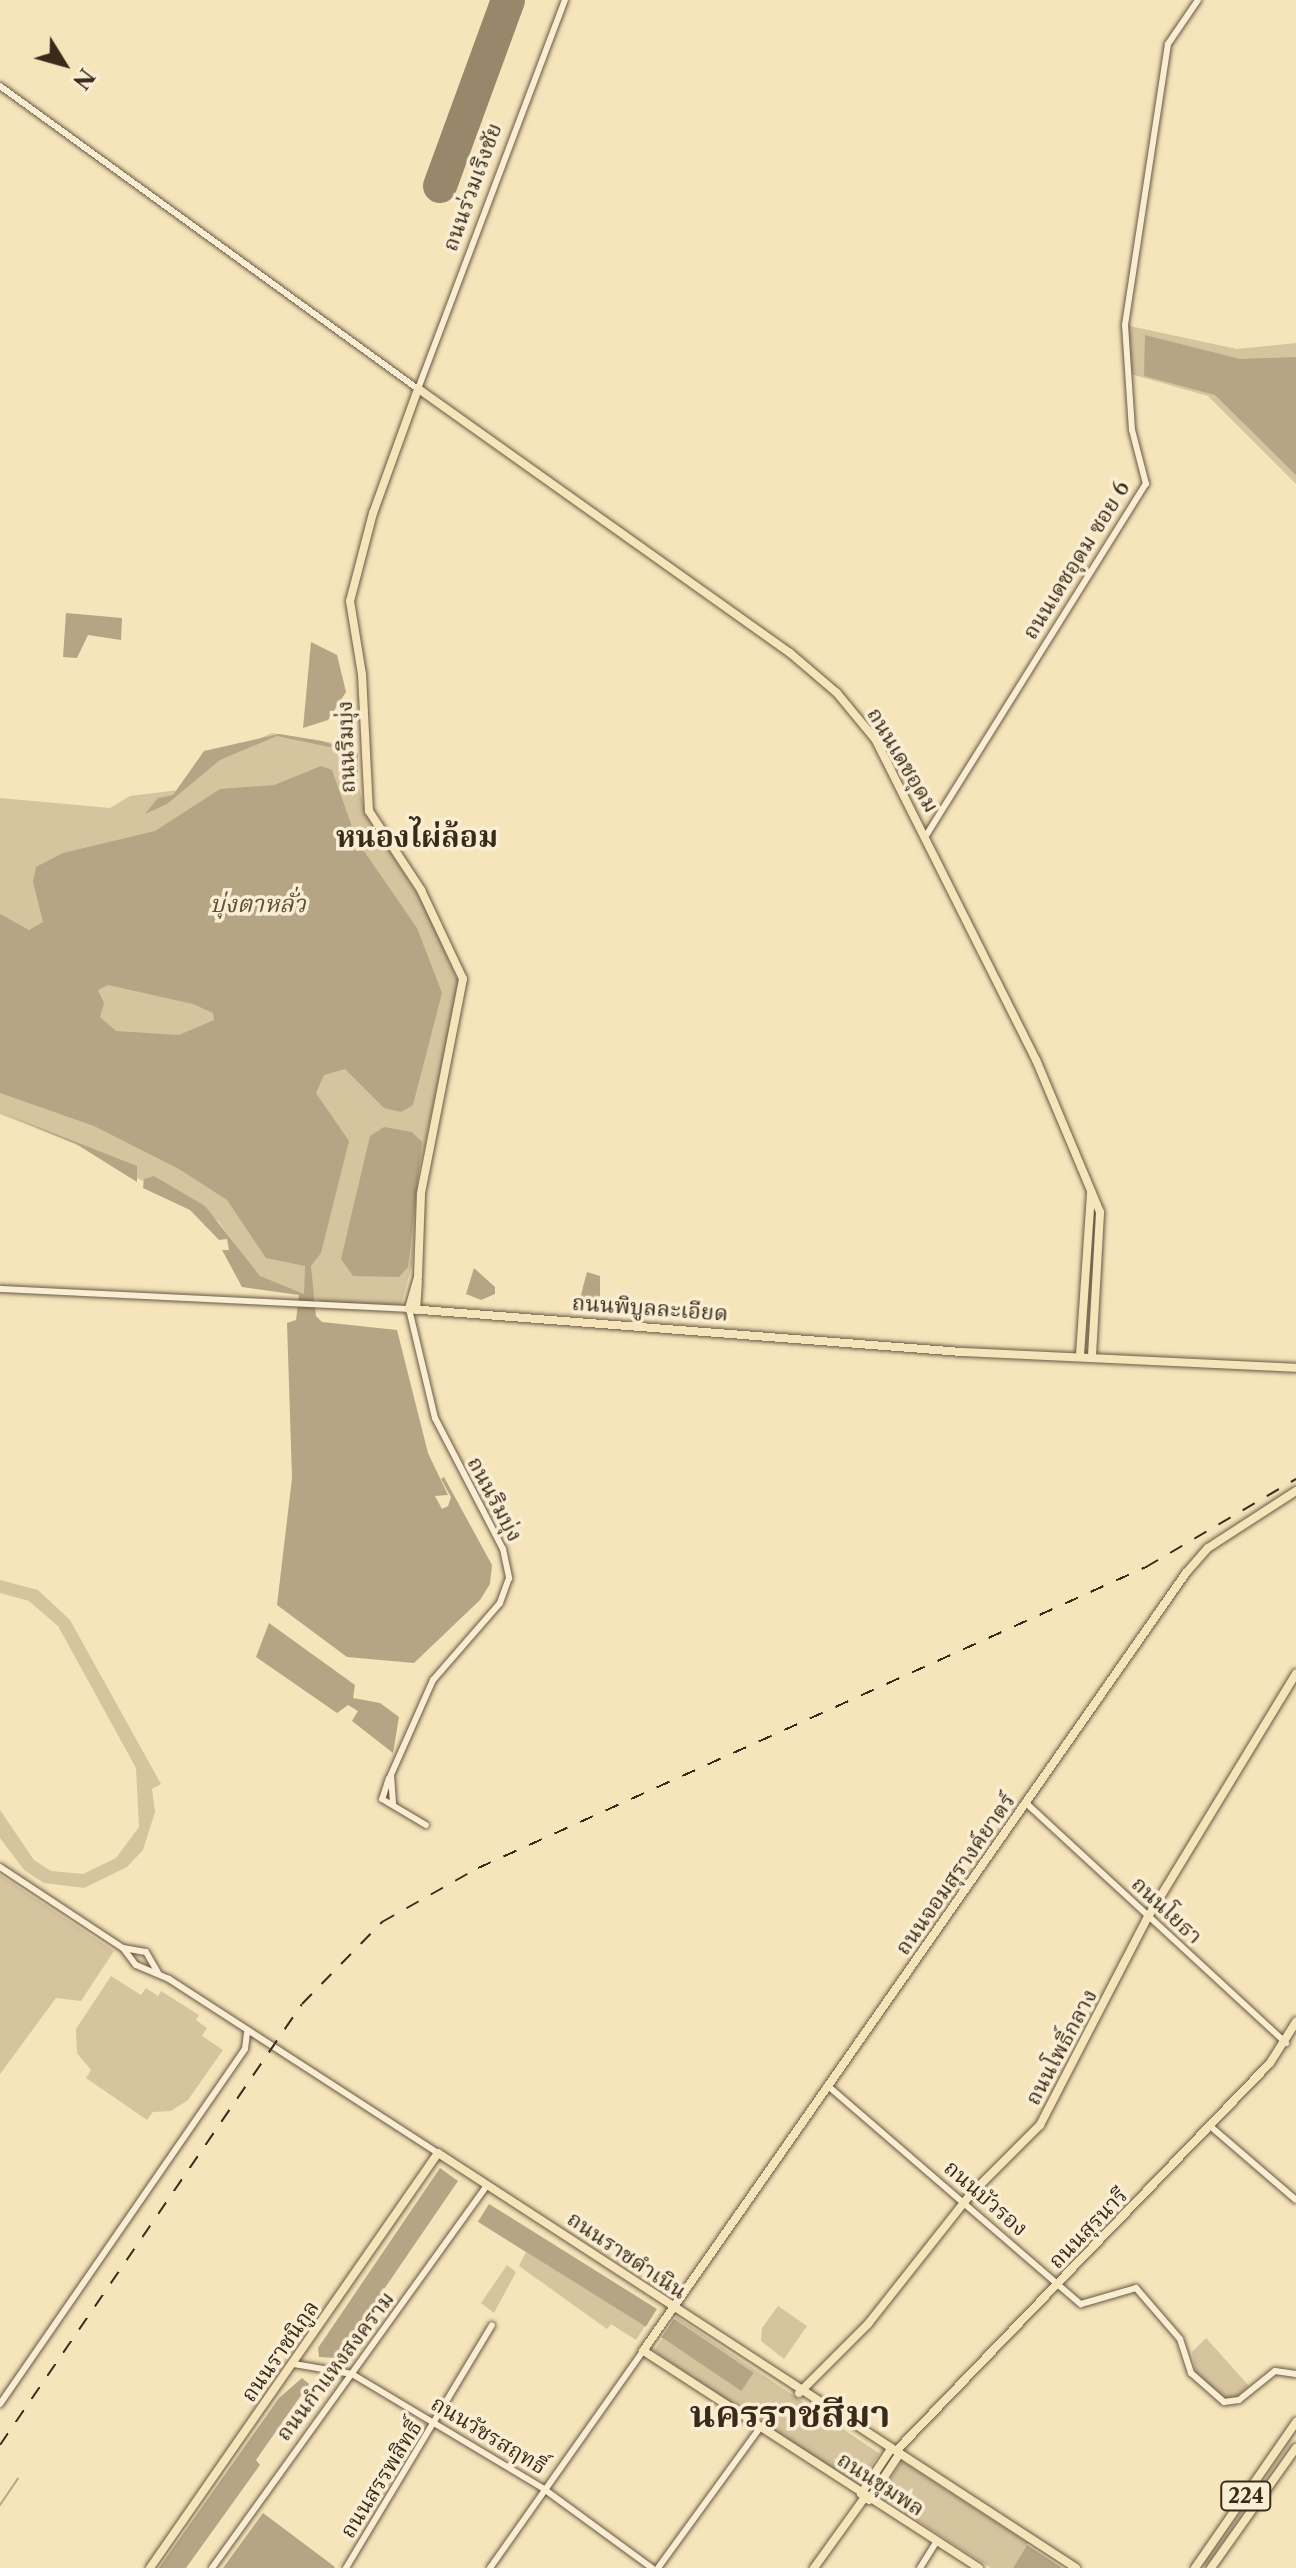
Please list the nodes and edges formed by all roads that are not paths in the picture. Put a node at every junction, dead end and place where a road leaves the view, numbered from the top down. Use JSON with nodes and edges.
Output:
{"nodes":[{"id":1,"x":565,"y":0,"type":"edge"},
{"id":2,"x":1198,"y":0,"type":"edge"},
{"id":3,"x":0,"y":86,"type":"edge"},
{"id":4,"x":424,"y":373,"type":"junction"},
{"id":5,"x":404,"y":379,"type":"junction"},
{"id":6,"x":418,"y":389,"type":"junction"},
{"id":7,"x":927,"y":834,"type":"junction"},
{"id":8,"x":1091,"y":1187,"type":"junction"},
{"id":9,"x":1088,"y":1259,"type":"junction"},
{"id":10,"x":1100,"y":1260,"type":"junction"},
{"id":11,"x":0,"y":1289,"type":"edge"},
{"id":12,"x":413,"y":1310,"type":"junction"},
{"id":13,"x":1080,"y":1355,"type":"junction"},
{"id":14,"x":1092,"y":1356,"type":"junction"},
{"id":15,"x":1296,"y":1368,"type":"edge"},
{"id":16,"x":1296,"y":1491,"type":"edge"},
{"id":17,"x":1296,"y":1674,"type":"edge"},
{"id":18,"x":1026,"y":1803,"type":"junction"},
{"id":19,"x":426,"y":1825,"type":"dead end"},
{"id":20,"x":0,"y":1867,"type":"edge"},
{"id":21,"x":1148,"y":1917,"type":"junction"},
{"id":22,"x":123,"y":1948,"type":"junction"},
{"id":23,"x":158,"y":1973,"type":"junction"},
{"id":24,"x":1296,"y":2022,"type":"edge"},
{"id":25,"x":247,"y":2033,"type":"junction"},
{"id":26,"x":260,"y":2041,"type":"junction"},
{"id":27,"x":1286,"y":2043,"type":"junction"},
{"id":28,"x":245,"y":2049,"type":"junction"},
{"id":29,"x":828,"y":2086,"type":"junction"},
{"id":30,"x":1210,"y":2126,"type":"junction"},
{"id":31,"x":438,"y":2153,"type":"junction"},
{"id":32,"x":487,"y":2185,"type":"junction"},
{"id":33,"x":1296,"y":2200,"type":"edge"},
{"id":34,"x":964,"y":2202,"type":"junction"},
{"id":35,"x":1058,"y":2285,"type":"junction"},
{"id":36,"x":673,"y":2308,"type":"junction"},
{"id":37,"x":492,"y":2325,"type":"dead end"},
{"id":38,"x":643,"y":2351,"type":"junction"},
{"id":39,"x":294,"y":2364,"type":"junction"},
{"id":40,"x":352,"y":2374,"type":"junction"},
{"id":41,"x":1296,"y":2374,"type":"edge"},
{"id":42,"x":799,"y":2393,"type":"junction"},
{"id":43,"x":0,"y":2404,"type":"edge"},
{"id":44,"x":1296,"y":2422,"type":"edge"},
{"id":45,"x":436,"y":2425,"type":"junction"},
{"id":46,"x":761,"y":2426,"type":"junction"},
{"id":47,"x":1296,"y":2448,"type":"edge"},
{"id":48,"x":896,"y":2451,"type":"junction"},
{"id":49,"x":544,"y":2489,"type":"junction"},
{"id":50,"x":865,"y":2497,"type":"junction"},
{"id":51,"x":936,"y":2542,"type":"junction"},
{"id":52,"x":150,"y":2568,"type":"edge"},
{"id":53,"x":212,"y":2568,"type":"edge"},
{"id":54,"x":346,"y":2568,"type":"edge"},
{"id":55,"x":490,"y":2568,"type":"edge"},
{"id":56,"x":655,"y":2568,"type":"edge"},
{"id":57,"x":814,"y":2568,"type":"edge"},
{"id":58,"x":920,"y":2568,"type":"edge"},
{"id":59,"x":979,"y":2568,"type":"edge"},
{"id":60,"x":1076,"y":2568,"type":"edge"},
{"id":61,"x":1195,"y":2568,"type":"edge"},
{"id":62,"x":1211,"y":2568,"type":"edge"}],
"edges":[{"from":1,"to":4,"type":"street","name":"ถนนร่วมเริงชัย"},
{"from":2,"to":7,"type":"street","name":"ถนนเดชอุดม ซอย 6"},
{"from":3,"to":5,"type":"street"},
{"from":4,"to":5,"type":"street"},
{"from":4,"to":6,"type":"street","name":"ถนนร่วมเริงชัย"},
{"from":5,"to":6,"type":"street"},
{"from":6,"to":7,"type":"main road","name":"ถนนเดชอุดม"},
{"from":6,"to":12,"type":"main road","name":"ถนนริมบุ่ง"},
{"from":7,"to":8,"type":"main road","name":"ถนนเดชอุดม"},
{"from":8,"to":9,"type":"main road","name":"ถนนเดชอุดม"},
{"from":8,"to":10,"type":"main road","name":"ถนนเดชอุดม"},
{"from":9,"to":10,"type":"main road"},
{"from":9,"to":13,"type":"main road","name":"ถนนเดชอุดม"},
{"from":10,"to":14,"type":"main road","name":"ถนนเดชอุดม"},
{"from":11,"to":12,"type":"street","name":"ถนนพิบูลละเอียด"},
{"from":12,"to":13,"type":"main road","name":"ถนนพิบูลละเอียด"},
{"from":12,"to":19,"type":"street","name":"ถนนริมบุ่ง"},
{"from":13,"to":14,"type":"main road","name":"ถนนพิบูลละเอียด"},
{"from":14,"to":15,"type":"main road","name":"ถนนพิบูลละเอียด"},
{"from":16,"to":18,"type":"main road","name":"ถนนจอมสุรางค์ยาตร์"},
{"from":17,"to":21,"type":"main road","name":"ถนนโพธิ์กลาง"},
{"from":18,"to":21,"type":"street","name":"ถนนโยธา"},
{"from":18,"to":29,"type":"main road","name":"ถนนจอมสุรางค์ยาตร์"},
{"from":20,"to":22,"type":"street"},
{"from":21,"to":27,"type":"street","name":"ถนนโยธา"},
{"from":21,"to":34,"type":"main road","name":"ถนนโพธิ์กลาง"},
{"from":22,"to":23,"type":"street"},
{"from":22,"to":23,"type":"street"},
{"from":23,"to":25,"type":"street","name":"ถนนราชดำเนิน"},
{"from":24,"to":27,"type":"main road","name":"ถนนสุรนารี"},
{"from":25,"to":26,"type":"street","name":"ถนนราชดำเนิน"},
{"from":25,"to":28,"type":"street"},
{"from":26,"to":28,"type":"street"},
{"from":26,"to":31,"type":"street","name":"ถนนราชดำเนิน"},
{"from":27,"to":30,"type":"main road","name":"ถนนสุรนารี"},
{"from":28,"to":43,"type":"street"},
{"from":29,"to":34,"type":"street","name":"ถนนบัวรอง"},
{"from":29,"to":36,"type":"main road","name":"ถนนจอมสุรางค์ยาตร์"},
{"from":30,"to":33,"type":"street"},
{"from":30,"to":35,"type":"main road","name":"ถนนสุรนารี"},
{"from":31,"to":32,"type":"main road","name":"ถนนราชดำเนิน"},
{"from":31,"to":39,"type":"main road","name":"ถนนราชนิกูล"},
{"from":32,"to":36,"type":"main road","name":"ถนนราชดำเนิน"},
{"from":32,"to":40,"type":"street","name":"ถนนกำแหงสงคราม"},
{"from":34,"to":35,"type":"street","name":"ถนนบัวรอง"},
{"from":34,"to":42,"type":"main road","name":"ถนนโพธิ์กลาง"},
{"from":35,"to":41,"type":"street","name":"ถนนบัวรอง"},
{"from":35,"to":48,"type":"main road","name":"ถนนสุรนารี"},
{"from":36,"to":38,"type":"main road","name":"ถนนจอมสุรางค์ยาตร์"},
{"from":36,"to":42,"type":"main road","name":"ถนนราชดำเนิน"},
{"from":37,"to":45,"type":"street","name":"ถนนสรรพสิทธิ์"},
{"from":38,"to":46,"type":"main road","name":"ถนนชุมพล"},
{"from":38,"to":49,"type":"street"},
{"from":39,"to":40,"type":"street","name":"ถนนวัชรสฤทธิ์"},
{"from":39,"to":52,"type":"main road","name":"ถนนราชนิกูล"},
{"from":40,"to":45,"type":"street","name":"ถนนวัชรสฤทธิ์"},
{"from":40,"to":53,"type":"street","name":"ถนนกำแหงสงคราม"},
{"from":42,"to":48,"type":"main road","name":"ถนนราชดำเนิน"},
{"from":44,"to":61,"type":"main road","number":"224"},
{"from":45,"to":49,"type":"street","name":"ถนนวัชรสฤทธิ์"},
{"from":45,"to":54,"type":"street","name":"ถนนสรรพสิทธิ์"},
{"from":46,"to":50,"type":"main road","name":"ถนนชุมพล"},
{"from":46,"to":56,"type":"street"},
{"from":47,"to":62,"type":"main road","number":"224"},
{"from":48,"to":50,"type":"main road","name":"ถนนสุรนารี"},
{"from":48,"to":60,"type":"main road","name":"ถนนราชดำเนิน"},
{"from":49,"to":55,"type":"street"},
{"from":49,"to":56,"type":"street","name":"ถนนวัชรสฤทธิ์"},
{"from":50,"to":51,"type":"main road","name":"ถนนชุมพล"},
{"from":50,"to":57,"type":"main road","name":"ถนนสุรนารี"},
{"from":51,"to":58,"type":"street"},
{"from":51,"to":59,"type":"main road","name":"ถนนชุมพล"}]}
